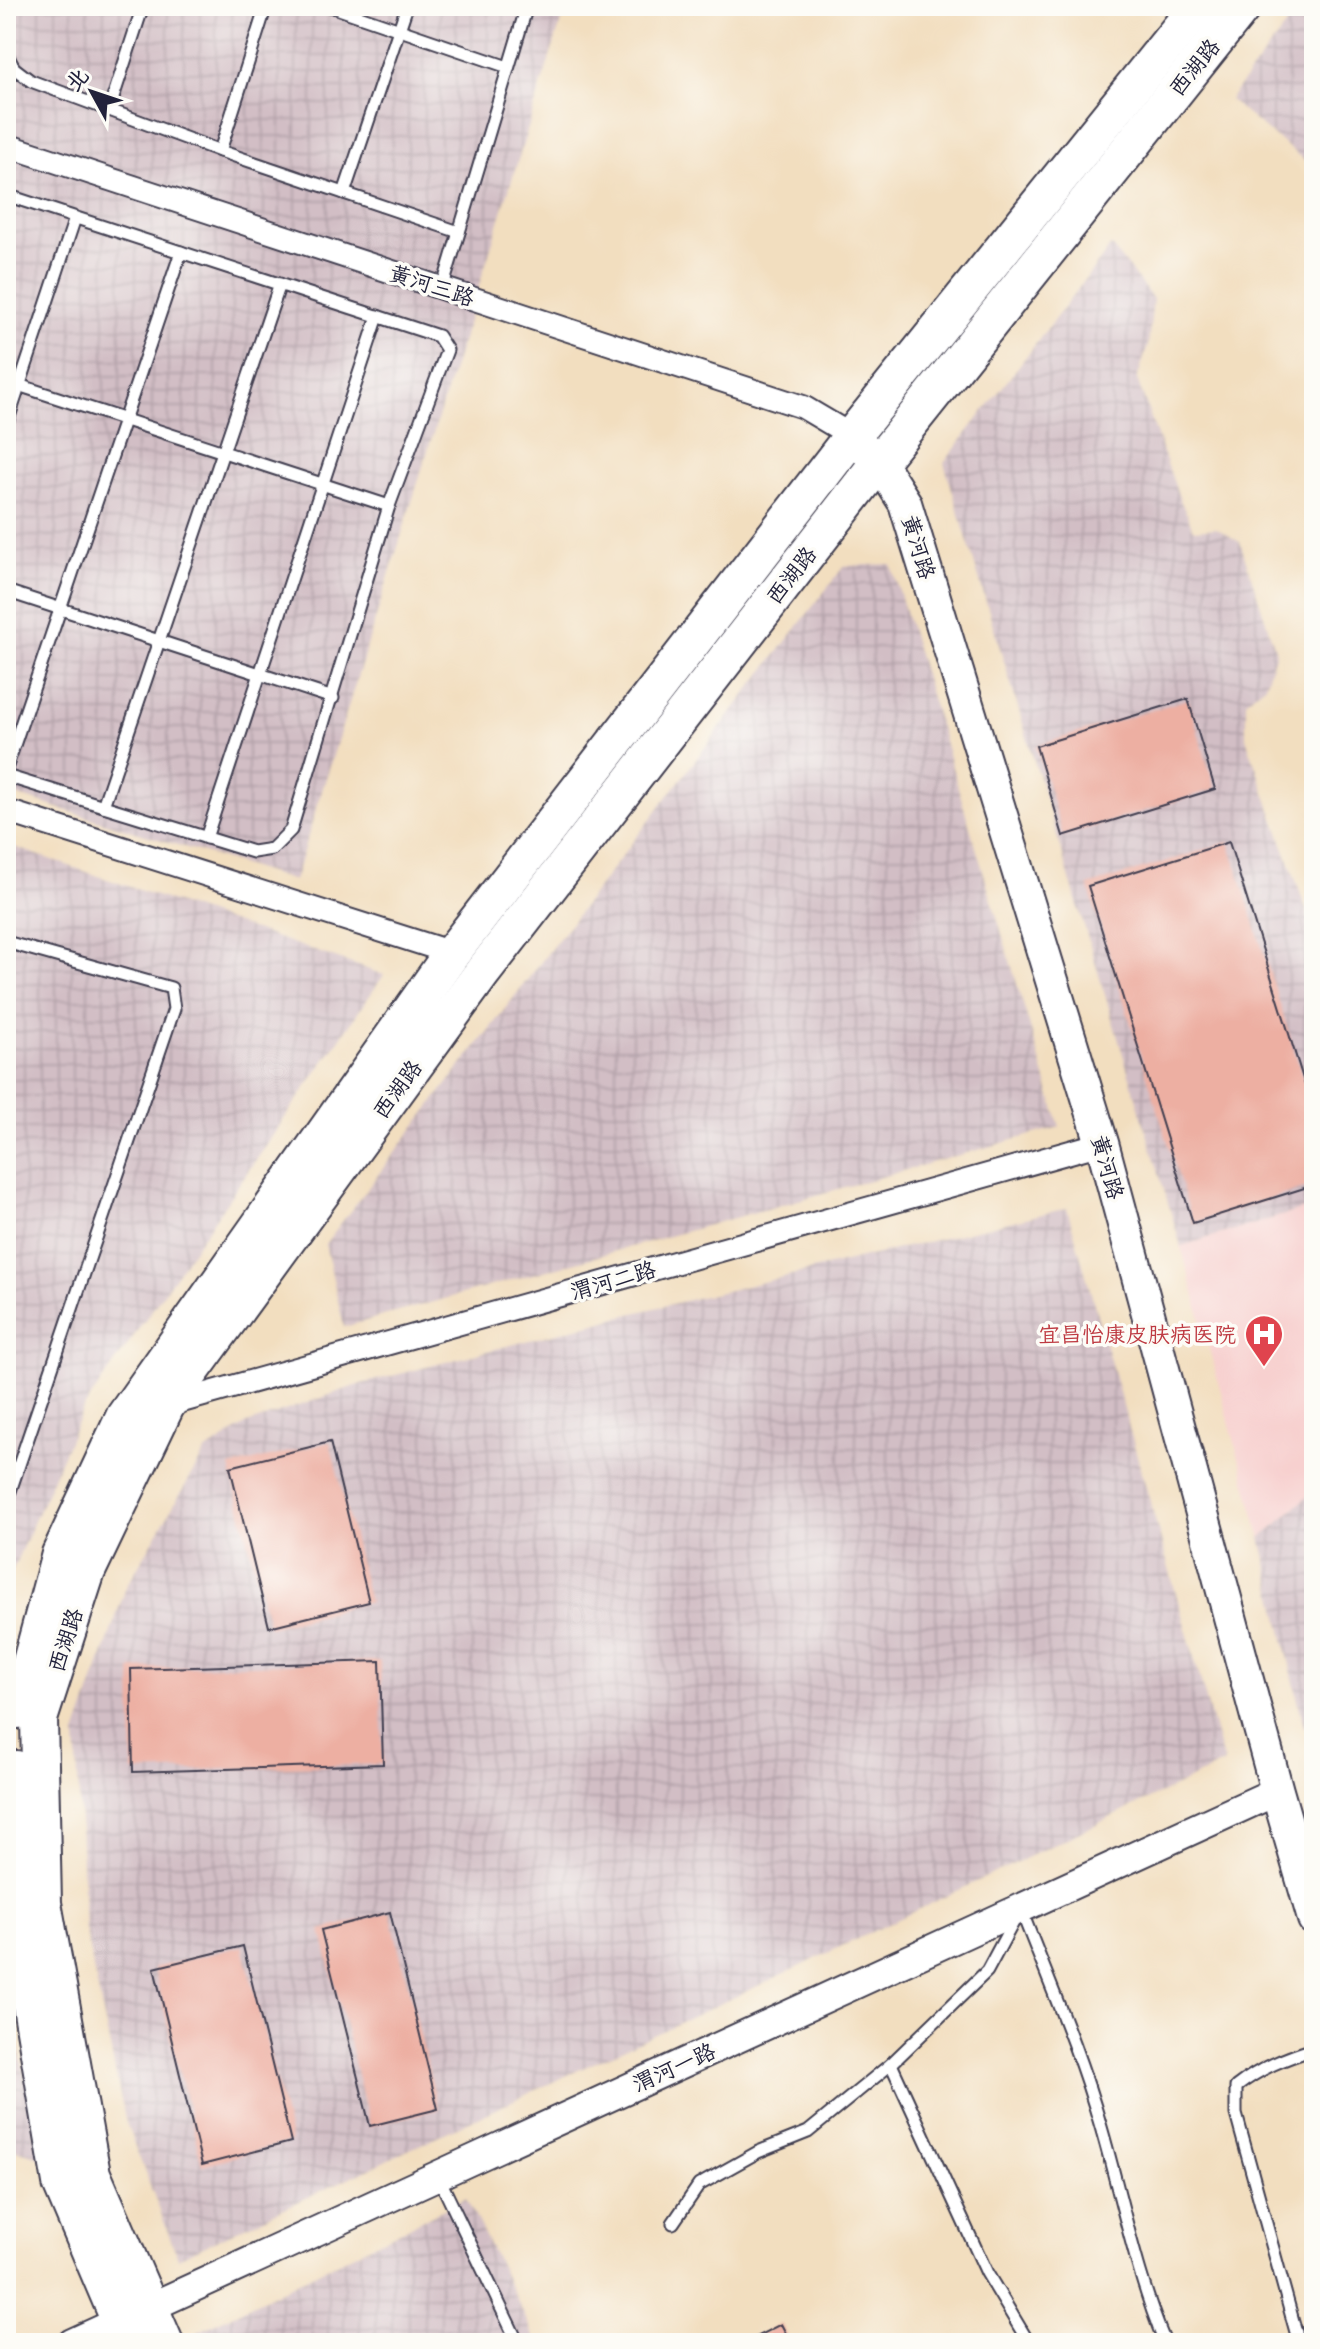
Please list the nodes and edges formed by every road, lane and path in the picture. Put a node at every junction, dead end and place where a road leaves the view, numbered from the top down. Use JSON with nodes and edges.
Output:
{"nodes":[{"id":1,"x":11,"y":6,"type":"edge"},
{"id":2,"x":143,"y":6,"type":"edge"},
{"id":3,"x":266,"y":6,"type":"edge"},
{"id":4,"x":330,"y":6,"type":"edge"},
{"id":5,"x":407,"y":6,"type":"edge"},
{"id":6,"x":527,"y":6,"type":"edge"},
{"id":7,"x":1198,"y":6,"type":"edge"},
{"id":8,"x":1243,"y":6,"type":"edge"},
{"id":9,"x":6,"y":20,"type":"edge"},
{"id":10,"x":399,"y":29,"type":"junction"},
{"id":11,"x":6,"y":53,"type":"edge"},
{"id":12,"x":508,"y":67,"type":"junction"},
{"id":13,"x":109,"y":110,"type":"junction"},
{"id":14,"x":6,"y":145,"type":"edge"},
{"id":15,"x":220,"y":151,"type":"junction"},
{"id":16,"x":344,"y":193,"type":"junction"},
{"id":17,"x":6,"y":195,"type":"edge"},
{"id":18,"x":75,"y":218,"type":"junction"},
{"id":19,"x":459,"y":232,"type":"junction"},
{"id":20,"x":181,"y":252,"type":"junction"},
{"id":21,"x":280,"y":284,"type":"junction"},
{"id":22,"x":442,"y":289,"type":"junction"},
{"id":23,"x":378,"y":316,"type":"junction"},
{"id":24,"x":6,"y":381,"type":"edge"},
{"id":25,"x":20,"y":385,"type":"junction"},
{"id":26,"x":124,"y":420,"type":"junction"},
{"id":27,"x":6,"y":426,"type":"edge"},
{"id":28,"x":852,"y":436,"type":"junction"},
{"id":29,"x":223,"y":452,"type":"junction"},
{"id":30,"x":879,"y":462,"type":"junction"},
{"id":31,"x":322,"y":485,"type":"junction"},
{"id":32,"x":389,"y":506,"type":"junction"},
{"id":33,"x":6,"y":591,"type":"edge"},
{"id":34,"x":60,"y":609,"type":"junction"},
{"id":35,"x":159,"y":641,"type":"junction"},
{"id":36,"x":260,"y":674,"type":"junction"},
{"id":37,"x":333,"y":698,"type":"junction"},
{"id":38,"x":6,"y":769,"type":"edge"},
{"id":39,"x":6,"y":776,"type":"edge"},
{"id":40,"x":103,"y":806,"type":"junction"},
{"id":41,"x":6,"y":811,"type":"edge"},
{"id":42,"x":206,"y":838,"type":"junction"},
{"id":43,"x":6,"y":942,"type":"edge"},
{"id":44,"x":452,"y":953,"type":"junction"},
{"id":45,"x":1102,"y":1143,"type":"junction"},
{"id":46,"x":166,"y":1406,"type":"junction"},
{"id":47,"x":124,"y":1417,"type":"junction"},
{"id":48,"x":6,"y":1503,"type":"edge"},
{"id":49,"x":21,"y":1767,"type":"edge"},
{"id":50,"x":1277,"y":1791,"type":"junction"},
{"id":51,"x":1021,"y":1910,"type":"junction"},
{"id":52,"x":1314,"y":1919,"type":"edge"},
{"id":53,"x":1314,"y":2049,"type":"edge"},
{"id":54,"x":891,"y":2064,"type":"junction"},
{"id":55,"x":438,"y":2175,"type":"junction"},
{"id":56,"x":673,"y":2223,"type":"dead end"},
{"id":57,"x":132,"y":2325,"type":"edge"},
{"id":58,"x":72,"y":2343,"type":"edge"},
{"id":59,"x":165,"y":2343,"type":"edge"},
{"id":60,"x":518,"y":2343,"type":"edge"},
{"id":61,"x":1029,"y":2343,"type":"edge"},
{"id":62,"x":1165,"y":2343,"type":"edge"},
{"id":63,"x":1299,"y":2343,"type":"edge"}],
"edges":[{"from":1,"to":9,"type":"lane"},
{"from":2,"to":13,"type":"lane"},
{"from":3,"to":15,"type":"lane"},
{"from":4,"to":10,"type":"lane"},
{"from":5,"to":10,"type":"lane"},
{"from":6,"to":12,"type":"lane"},
{"from":7,"to":28,"type":"main road","name":"西湖路"},
{"from":8,"to":30,"type":"main road","name":"西湖路"},
{"from":10,"to":12,"type":"lane"},
{"from":10,"to":16,"type":"lane"},
{"from":11,"to":13,"type":"lane"},
{"from":12,"to":19,"type":"lane"},
{"from":13,"to":15,"type":"lane"},
{"from":14,"to":22,"type":"street","name":"黄河三路"},
{"from":15,"to":16,"type":"lane"},
{"from":16,"to":19,"type":"lane"},
{"from":17,"to":18,"type":"lane"},
{"from":18,"to":20,"type":"lane"},
{"from":18,"to":25,"type":"lane"},
{"from":19,"to":22,"type":"lane"},
{"from":20,"to":21,"type":"lane"},
{"from":20,"to":26,"type":"lane"},
{"from":21,"to":23,"type":"lane"},
{"from":21,"to":29,"type":"lane"},
{"from":22,"to":28,"type":"street","name":"黄河三路"},
{"from":23,"to":31,"type":"lane"},
{"from":23,"to":32,"type":"lane"},
{"from":24,"to":25,"type":"lane"},
{"from":25,"to":26,"type":"lane"},
{"from":25,"to":27,"type":"lane"},
{"from":26,"to":29,"type":"lane"},
{"from":26,"to":34,"type":"lane"},
{"from":28,"to":30,"type":"main road","name":"黄河路"},
{"from":28,"to":44,"type":"main road","name":"西湖路"},
{"from":29,"to":31,"type":"lane"},
{"from":29,"to":35,"type":"lane"},
{"from":30,"to":45,"type":"main road","name":"黄河路"},
{"from":30,"to":46,"type":"main road","name":"西湖路"},
{"from":31,"to":32,"type":"lane"},
{"from":31,"to":36,"type":"lane"},
{"from":32,"to":37,"type":"lane"},
{"from":33,"to":34,"type":"lane"},
{"from":34,"to":35,"type":"lane"},
{"from":34,"to":38,"type":"lane"},
{"from":35,"to":36,"type":"lane"},
{"from":35,"to":40,"type":"lane"},
{"from":36,"to":37,"type":"lane"},
{"from":36,"to":42,"type":"lane"},
{"from":37,"to":42,"type":"lane"},
{"from":39,"to":40,"type":"lane"},
{"from":40,"to":42,"type":"lane"},
{"from":41,"to":44,"type":"street"},
{"from":43,"to":48,"type":"lane"},
{"from":44,"to":47,"type":"main road","name":"西湖路"},
{"from":45,"to":46,"type":"street","name":"渭河二路"},
{"from":45,"to":50,"type":"main road","name":"黄河路"},
{"from":46,"to":47,"type":"street","name":"渭河二路"},
{"from":46,"to":49,"type":"main road","name":"西湖路"},
{"from":47,"to":49,"type":"main road","name":"西湖路"},
{"from":49,"to":57,"type":"main road","name":"西湖路"},
{"from":50,"to":51,"type":"street","name":"渭河一路"},
{"from":50,"to":52,"type":"main road","name":"黄河路"},
{"from":51,"to":54,"type":"lane"},
{"from":51,"to":55,"type":"street","name":"渭河一路"},
{"from":51,"to":62,"type":"lane"},
{"from":53,"to":63,"type":"lane"},
{"from":54,"to":56,"type":"lane"},
{"from":54,"to":61,"type":"lane"},
{"from":55,"to":57,"type":"street","name":"渭河一路"},
{"from":55,"to":60,"type":"lane"},
{"from":57,"to":58,"type":"street","name":"渭河一路"},
{"from":57,"to":59,"type":"main road","name":"西湖路"}]}
